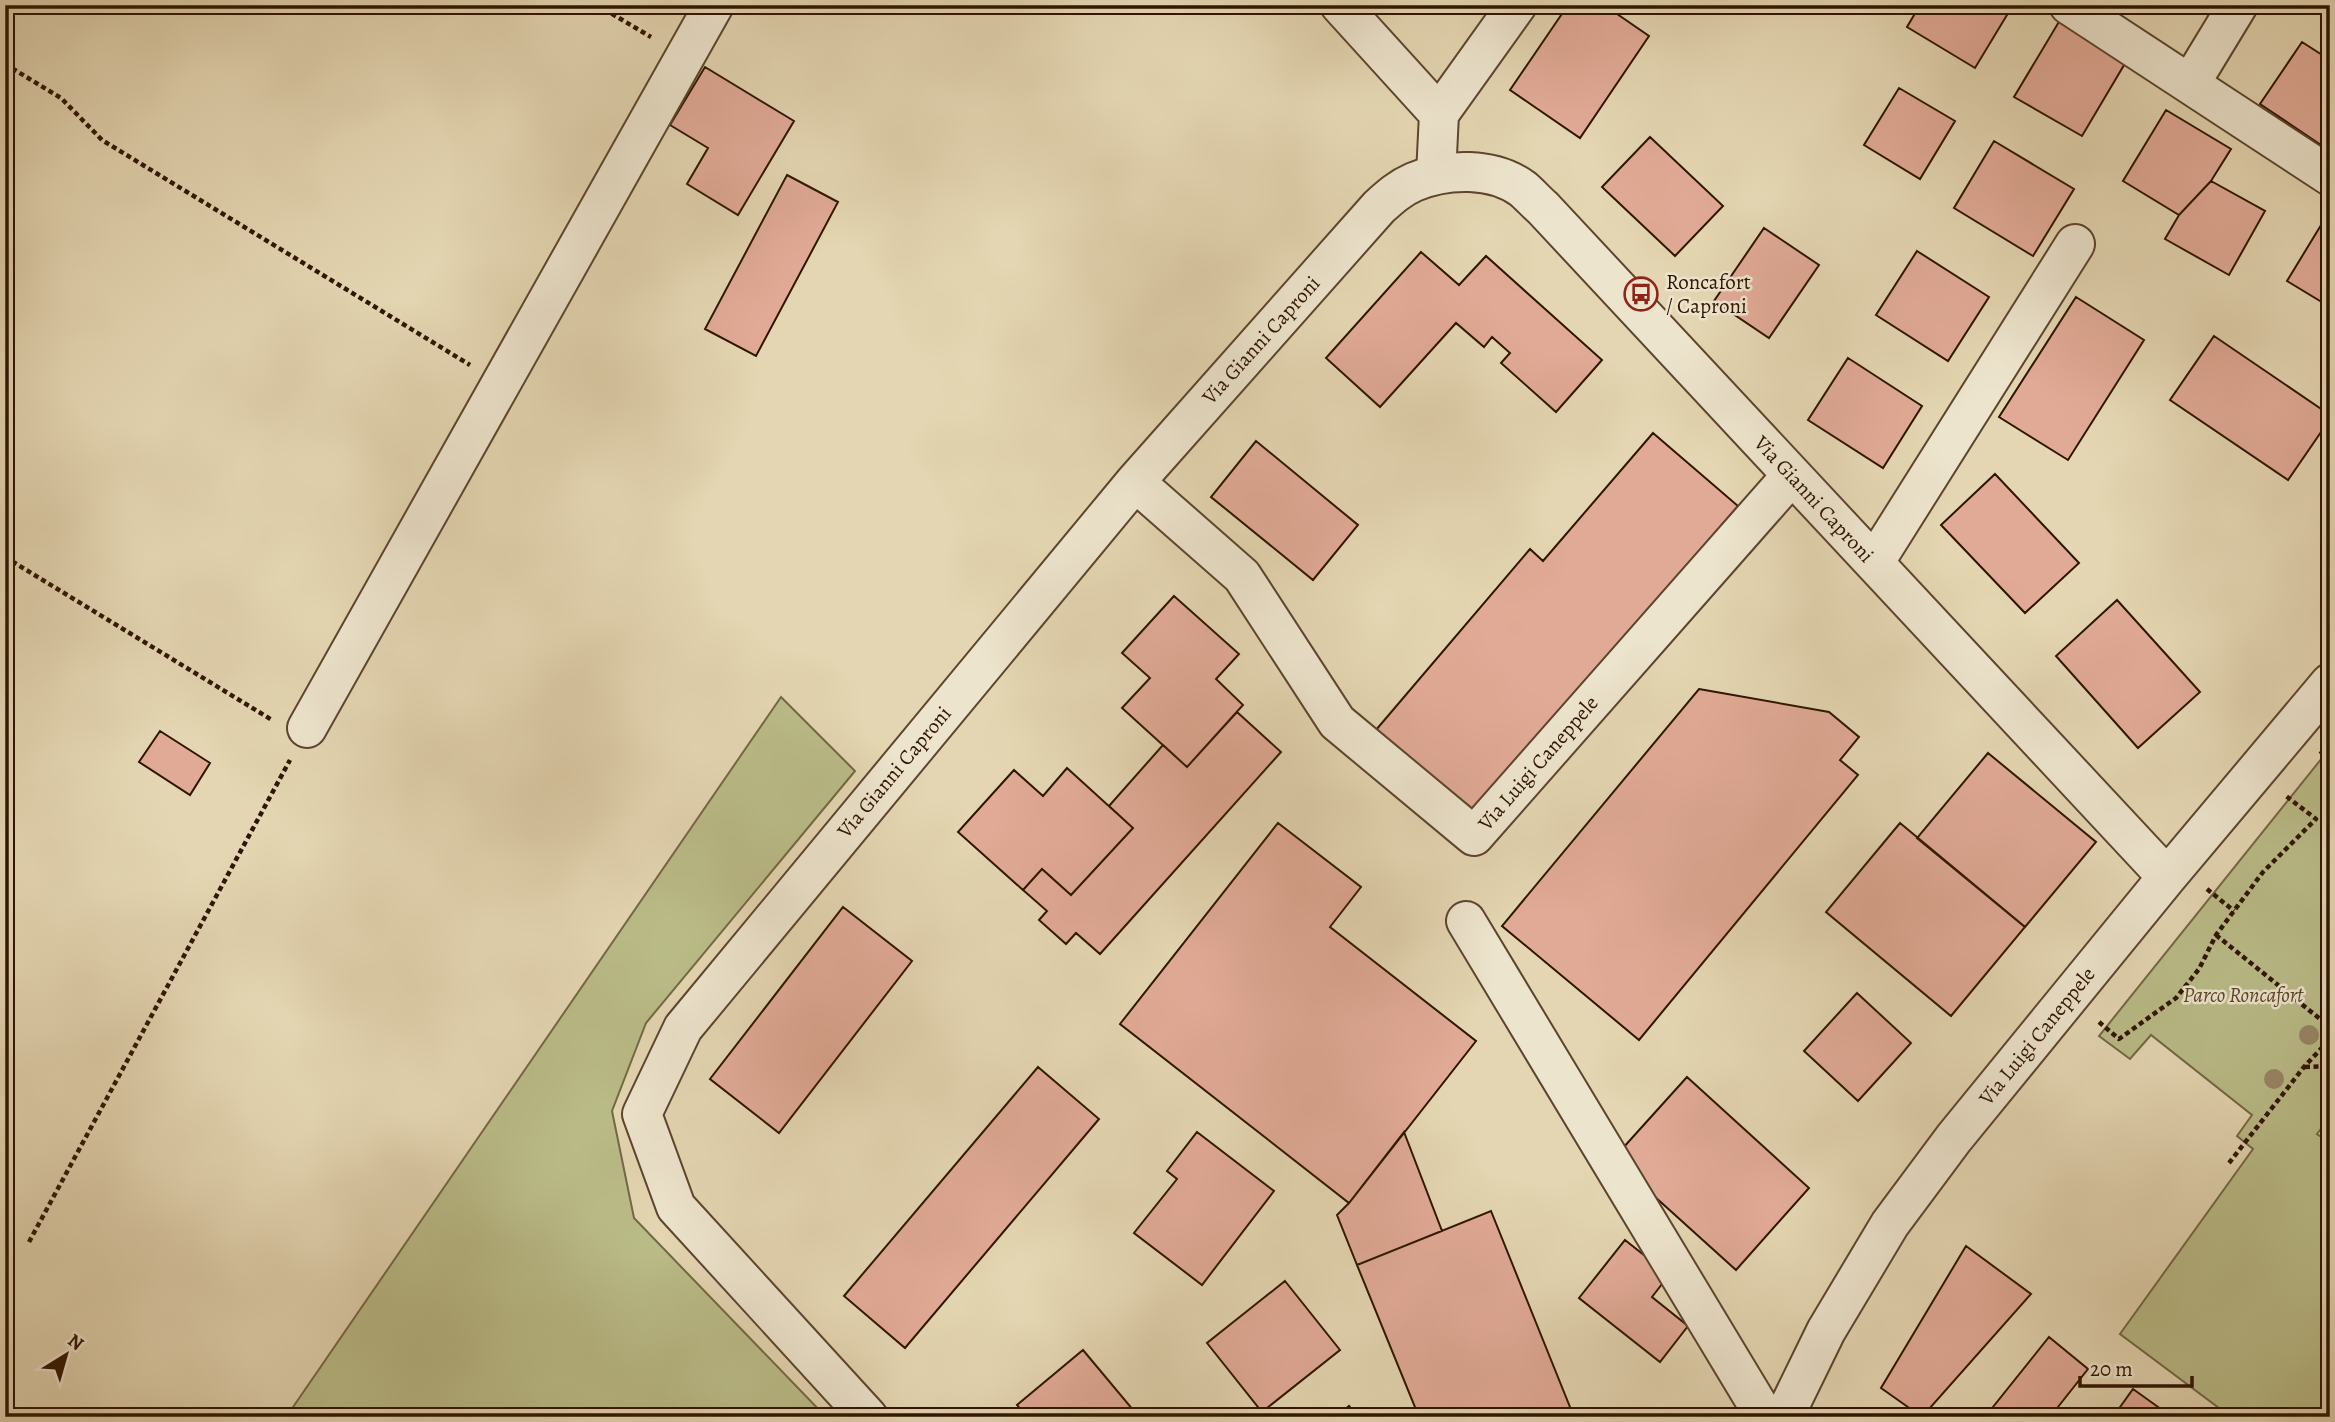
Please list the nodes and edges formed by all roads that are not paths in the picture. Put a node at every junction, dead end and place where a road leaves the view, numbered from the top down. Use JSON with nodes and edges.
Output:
{"nodes":[{"id":1,"x":714,"y":5,"type":"edge"},
{"id":2,"x":1340,"y":5,"type":"edge"},
{"id":3,"x":1517,"y":5,"type":"edge"},
{"id":4,"x":2069,"y":5,"type":"edge"},
{"id":5,"x":2238,"y":5,"type":"edge"},
{"id":6,"x":2190,"y":84,"type":"junction"},
{"id":7,"x":1438,"y":114,"type":"junction"},
{"id":8,"x":1436,"y":175,"type":"junction"},
{"id":9,"x":2330,"y":176,"type":"edge"},
{"id":10,"x":2075,"y":244,"type":"dead end"},
{"id":11,"x":1791,"y":475,"type":"junction"},
{"id":12,"x":1135,"y":482,"type":"junction"},
{"id":13,"x":1874,"y":563,"type":"junction"},
{"id":14,"x":2330,"y":683,"type":"edge"},
{"id":15,"x":307,"y":729,"type":"road end"},
{"id":16,"x":2167,"y":877,"type":"junction"},
{"id":17,"x":1466,"y":920,"type":"dead end"},
{"id":18,"x":868,"y":1417,"type":"edge"},
{"id":19,"x":1765,"y":1417,"type":"edge"},
{"id":20,"x":1784,"y":1417,"type":"edge"}],
"edges":[{"from":1,"to":15,"type":"street"},
{"from":2,"to":7,"type":"street"},
{"from":3,"to":7,"type":"street"},
{"from":4,"to":6,"type":"street"},
{"from":5,"to":6,"type":"street"},
{"from":6,"to":9,"type":"street"},
{"from":7,"to":8,"type":"street"},
{"from":8,"to":11,"type":"street","name":"Via Gianni Caproni"},
{"from":8,"to":12,"type":"street","name":"Via Gianni Caproni"},
{"from":10,"to":13,"type":"street"},
{"from":11,"to":12,"type":"street","name":"Via Luigi Caneppele"},
{"from":11,"to":13,"type":"street","name":"Via Gianni Caproni"},
{"from":12,"to":18,"type":"street","name":"Via Gianni Caproni"},
{"from":13,"to":16,"type":"street","name":"Via Gianni Caproni"},
{"from":14,"to":16,"type":"street","name":"Via Luigi Caneppele"},
{"from":16,"to":20,"type":"street","name":"Via Luigi Caneppele"},
{"from":17,"to":19,"type":"street"}]}
